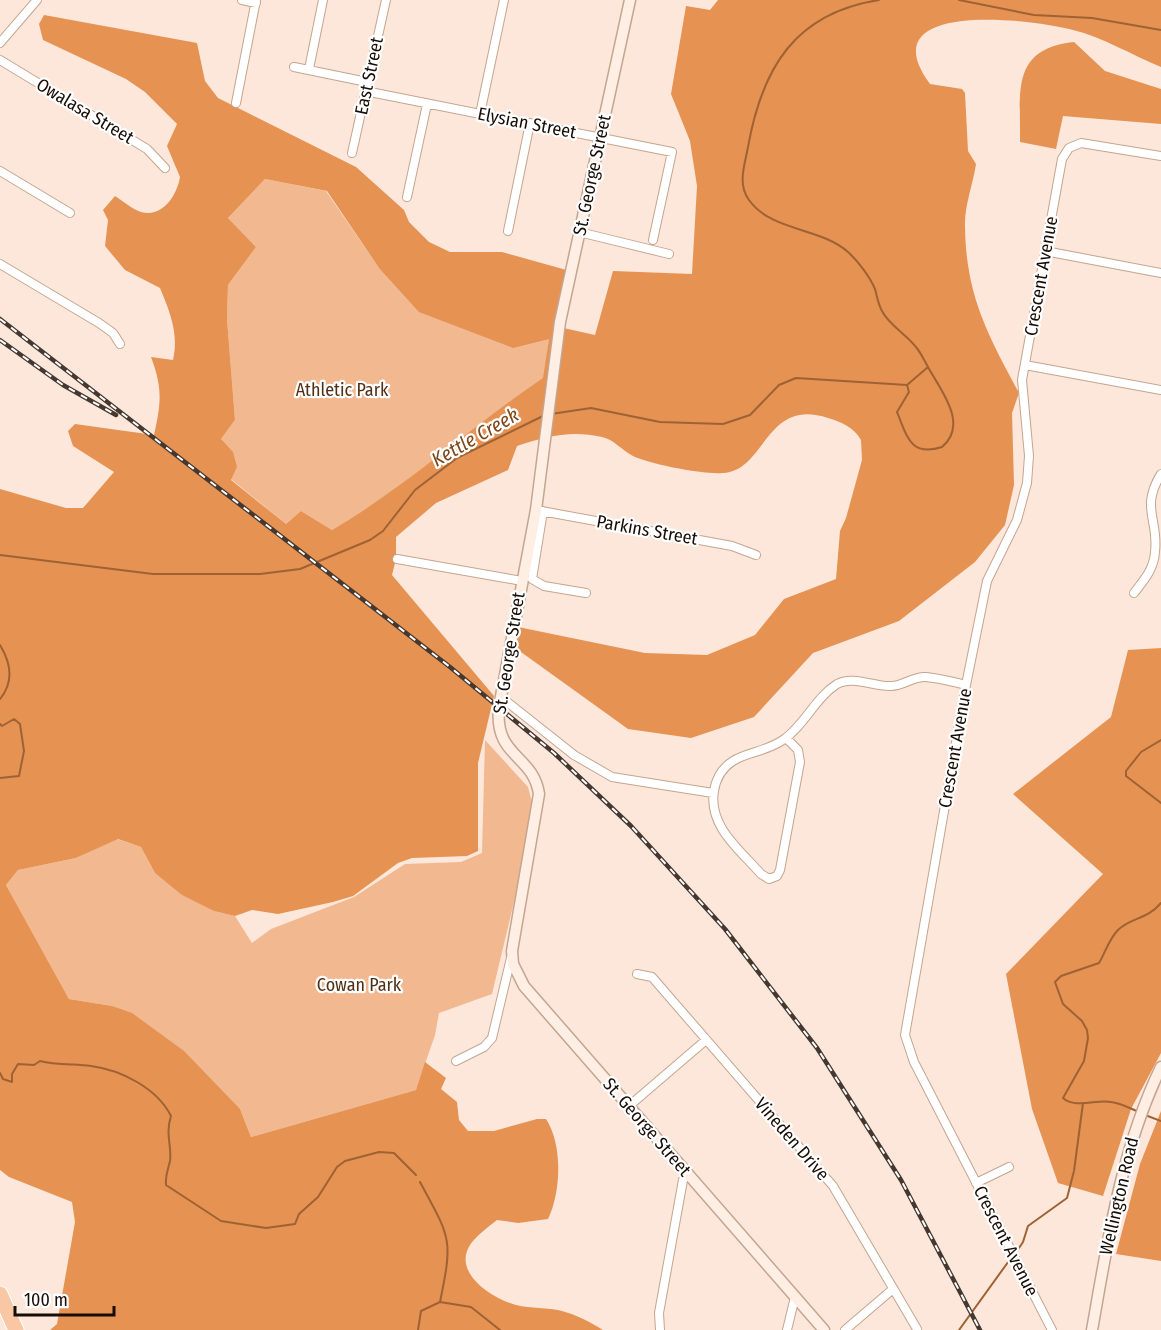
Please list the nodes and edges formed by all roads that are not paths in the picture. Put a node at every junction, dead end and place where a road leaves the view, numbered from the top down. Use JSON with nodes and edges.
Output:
{"nodes":[{"id":1,"x":37,"y":0,"type":"edge"},
{"id":2,"x":242,"y":0,"type":"edge"},
{"id":3,"x":323,"y":0,"type":"edge"},
{"id":4,"x":386,"y":0,"type":"edge"},
{"id":5,"x":504,"y":0,"type":"edge"},
{"id":6,"x":630,"y":0,"type":"edge"},
{"id":7,"x":256,"y":1,"type":"edge"},
{"id":8,"x":0,"y":43,"type":"edge"},
{"id":9,"x":0,"y":60,"type":"edge"},
{"id":10,"x":294,"y":67,"type":"dead end"},
{"id":11,"x":309,"y":69,"type":"junction"},
{"id":12,"x":367,"y":82,"type":"junction"},
{"id":13,"x":365,"y":91,"type":"junction"},
{"id":14,"x":236,"y":103,"type":"dead end"},
{"id":15,"x":427,"y":104,"type":"junction"},
{"id":16,"x":480,"y":114,"type":"junction"},
{"id":17,"x":530,"y":123,"type":"junction"},
{"id":18,"x":600,"y":138,"type":"junction"},
{"id":19,"x":352,"y":153,"type":"dead end"},
{"id":20,"x":1161,"y":156,"type":"edge"},
{"id":21,"x":165,"y":168,"type":"dead end"},
{"id":22,"x":0,"y":171,"type":"edge"},
{"id":23,"x":407,"y":197,"type":"dead end"},
{"id":24,"x":70,"y":213,"type":"dead end"},
{"id":25,"x":508,"y":231,"type":"dead end"},
{"id":26,"x":579,"y":232,"type":"junction"},
{"id":27,"x":653,"y":240,"type":"dead end"},
{"id":28,"x":1045,"y":251,"type":"junction"},
{"id":29,"x":669,"y":254,"type":"dead end"},
{"id":30,"x":0,"y":264,"type":"edge"},
{"id":31,"x":1161,"y":273,"type":"edge"},
{"id":32,"x":120,"y":344,"type":"dead end"},
{"id":33,"x":1025,"y":365,"type":"junction"},
{"id":34,"x":1161,"y":390,"type":"edge"},
{"id":35,"x":1161,"y":474,"type":"edge"},
{"id":36,"x":539,"y":510,"type":"junction"},
{"id":37,"x":756,"y":555,"type":"dead end"},
{"id":38,"x":397,"y":559,"type":"dead end"},
{"id":39,"x":522,"y":580,"type":"junction"},
{"id":40,"x":586,"y":592,"type":"dead end"},
{"id":41,"x":1134,"y":593,"type":"dead end"},
{"id":42,"x":966,"y":685,"type":"junction"},
{"id":43,"x":501,"y":697,"type":"junction"},
{"id":44,"x":786,"y":738,"type":"junction"},
{"id":45,"x":713,"y":793,"type":"junction"},
{"id":46,"x":512,"y":951,"type":"junction"},
{"id":47,"x":637,"y":974,"type":"dead end"},
{"id":48,"x":705,"y":1040,"type":"junction"},
{"id":49,"x":456,"y":1061,"type":"dead end"},
{"id":50,"x":1161,"y":1067,"type":"edge"},
{"id":51,"x":629,"y":1106,"type":"junction"},
{"id":52,"x":1010,"y":1167,"type":"dead end"},
{"id":53,"x":688,"y":1173,"type":"junction"},
{"id":54,"x":976,"y":1184,"type":"junction"},
{"id":55,"x":893,"y":1289,"type":"junction"},
{"id":56,"x":0,"y":1294,"type":"edge"},
{"id":57,"x":795,"y":1297,"type":"junction"},
{"id":58,"x":917,"y":1329,"type":"edge"},
{"id":59,"x":16,"y":1330,"type":"edge"},
{"id":60,"x":660,"y":1330,"type":"edge"},
{"id":61,"x":787,"y":1330,"type":"edge"},
{"id":62,"x":824,"y":1330,"type":"edge"},
{"id":63,"x":845,"y":1330,"type":"edge"},
{"id":64,"x":1052,"y":1330,"type":"edge"},
{"id":65,"x":1092,"y":1330,"type":"edge"}],
"edges":[{"from":1,"to":8,"type":"street"},
{"from":2,"to":7,"type":"street"},
{"from":3,"to":11,"type":"street"},
{"from":4,"to":12,"type":"street","name":"East Street"},
{"from":5,"to":16,"type":"street"},
{"from":6,"to":18,"type":"street","name":"St. George Street"},
{"from":7,"to":14,"type":"street"},
{"from":9,"to":21,"type":"street","name":"Owalasa Street"},
{"from":10,"to":11,"type":"street"},
{"from":11,"to":12,"type":"street"},
{"from":12,"to":13,"type":"street","name":"East Street"},
{"from":13,"to":15,"type":"street","name":"Elysian Street"},
{"from":13,"to":19,"type":"street","name":"East Street"},
{"from":15,"to":16,"type":"street","name":"Elysian Street"},
{"from":15,"to":23,"type":"street"},
{"from":16,"to":17,"type":"street","name":"Elysian Street"},
{"from":17,"to":18,"type":"street","name":"Elysian Street"},
{"from":17,"to":25,"type":"street"},
{"from":18,"to":26,"type":"street","name":"St. George Street"},
{"from":18,"to":27,"type":"street","name":"Elysian Street"},
{"from":20,"to":28,"type":"street","name":"Crescent Avenue"},
{"from":22,"to":24,"type":"street"},
{"from":26,"to":29,"type":"street"},
{"from":26,"to":36,"type":"street","name":"St. George Street"},
{"from":28,"to":31,"type":"street"},
{"from":28,"to":33,"type":"street","name":"Crescent Avenue"},
{"from":30,"to":32,"type":"street"},
{"from":33,"to":34,"type":"street"},
{"from":33,"to":42,"type":"street","name":"Crescent Avenue"},
{"from":35,"to":41,"type":"street"},
{"from":36,"to":37,"type":"street","name":"Parkins Street"},
{"from":36,"to":39,"type":"street","name":"St. George Street"},
{"from":36,"to":40,"type":"street"},
{"from":38,"to":39,"type":"street"},
{"from":39,"to":43,"type":"street","name":"St. George Street"},
{"from":42,"to":44,"type":"street"},
{"from":42,"to":54,"type":"street","name":"Crescent Avenue"},
{"from":43,"to":45,"type":"street"},
{"from":43,"to":46,"type":"street","name":"St. George Street"},
{"from":44,"to":45,"type":"street"},
{"from":44,"to":45,"type":"street"},
{"from":46,"to":49,"type":"street"},
{"from":46,"to":51,"type":"street","name":"St. George Street"},
{"from":47,"to":48,"type":"street","name":"Vineden Drive"},
{"from":48,"to":51,"type":"street"},
{"from":48,"to":55,"type":"street","name":"Vineden Drive"},
{"from":50,"to":65,"type":"street","name":"Wellington Road"},
{"from":51,"to":53,"type":"street","name":"St. George Street"},
{"from":52,"to":54,"type":"street"},
{"from":53,"to":57,"type":"street","name":"St. George Street"},
{"from":53,"to":60,"type":"street"},
{"from":54,"to":64,"type":"street","name":"Crescent Avenue"},
{"from":55,"to":58,"type":"street","name":"Vineden Drive"},
{"from":55,"to":63,"type":"street"},
{"from":56,"to":59,"type":"highway"},
{"from":57,"to":61,"type":"street"},
{"from":57,"to":62,"type":"street","name":"St. George Street"}]}
